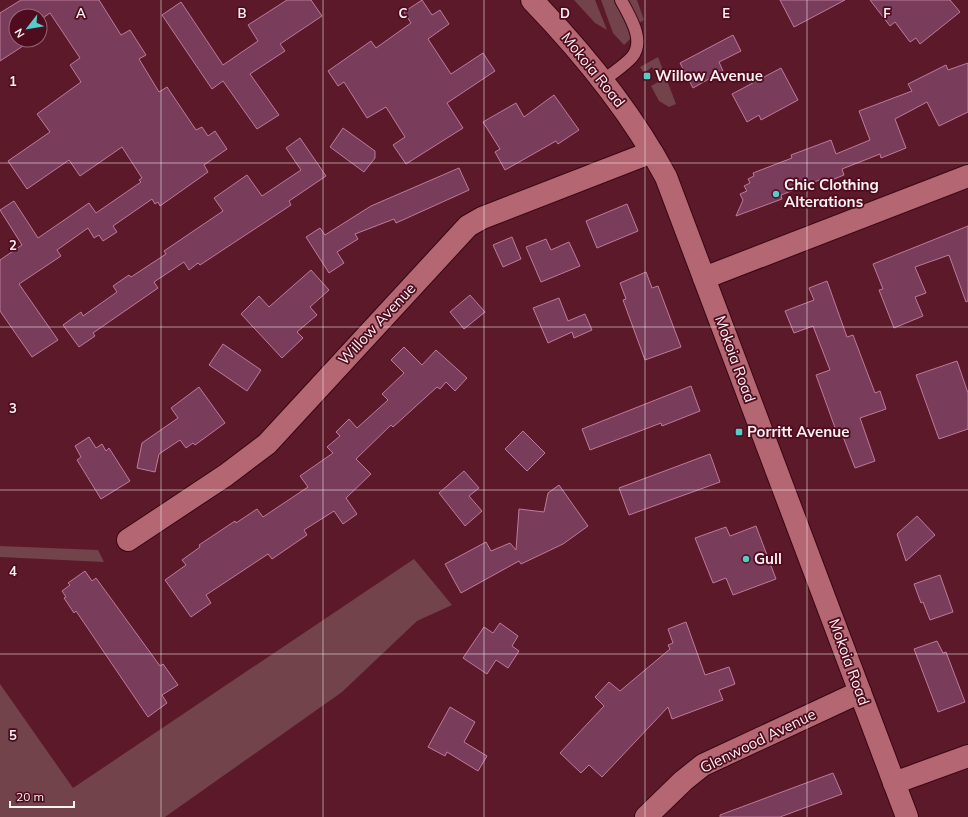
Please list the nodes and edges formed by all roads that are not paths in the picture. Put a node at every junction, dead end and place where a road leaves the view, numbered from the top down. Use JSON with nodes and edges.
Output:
{"nodes":[{"id":1,"x":532,"y":0,"type":"edge"},
{"id":2,"x":621,"y":0,"type":"edge"},
{"id":3,"x":603,"y":80,"type":"junction"},
{"id":4,"x":652,"y":152,"type":"junction"},
{"id":5,"x":968,"y":176,"type":"edge"},
{"id":6,"x":704,"y":278,"type":"junction"},
{"id":7,"x":128,"y":540,"type":"dead end"},
{"id":8,"x":860,"y":692,"type":"junction"},
{"id":9,"x":968,"y":756,"type":"edge"},
{"id":10,"x":894,"y":783,"type":"junction"},
{"id":11,"x":646,"y":817,"type":"edge"},
{"id":12,"x":907,"y":817,"type":"edge"}],
"edges":[{"from":1,"to":3,"type":"street","name":"Mokoia Road"},
{"from":2,"to":3,"type":"lane"},
{"from":3,"to":4,"type":"street","name":"Mokoia Road"},
{"from":4,"to":6,"type":"street","name":"Mokoia Road"},
{"from":4,"to":7,"type":"street","name":"Willow Avenue"},
{"from":5,"to":6,"type":"street"},
{"from":6,"to":8,"type":"street","name":"Mokoia Road"},
{"from":8,"to":10,"type":"street","name":"Mokoia Road"},
{"from":8,"to":11,"type":"street","name":"Glenwood Avenue"},
{"from":9,"to":10,"type":"street"},
{"from":10,"to":12,"type":"street","name":"Mokoia Road"}]}
